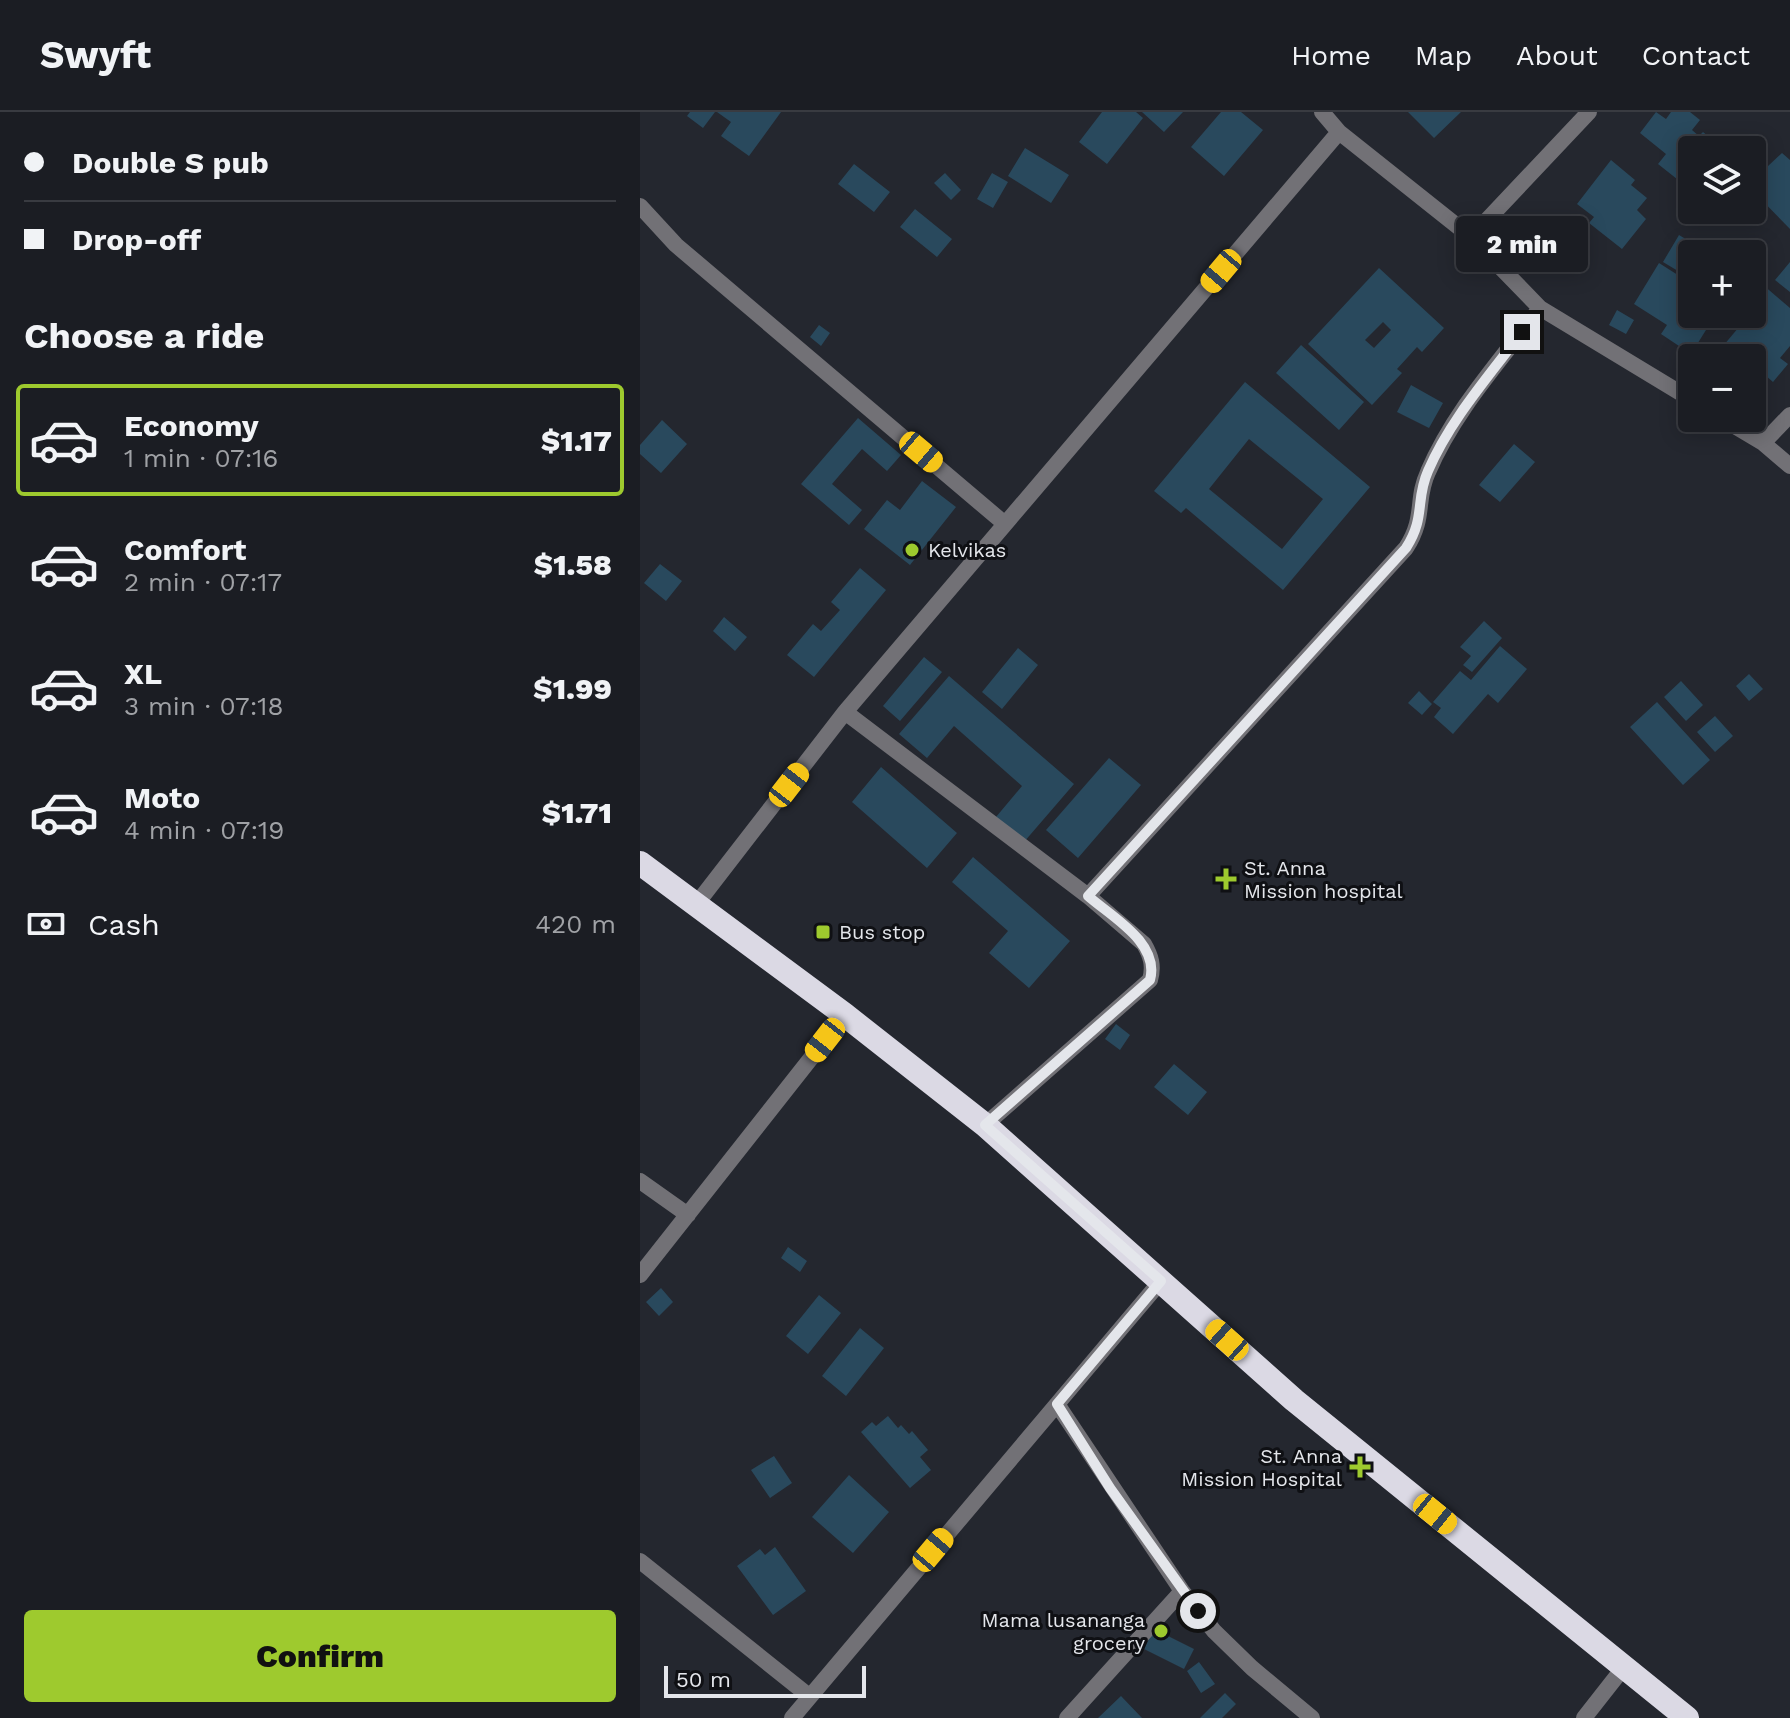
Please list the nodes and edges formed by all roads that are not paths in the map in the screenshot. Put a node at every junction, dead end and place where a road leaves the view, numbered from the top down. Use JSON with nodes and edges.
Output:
{"nodes":[{"id":1,"x":1322,"y":112,"type":"edge"},
{"id":2,"x":1589,"y":112,"type":"edge"},
{"id":3,"x":1339,"y":132,"type":"junction"},
{"id":4,"x":640,"y":206,"type":"edge"},
{"id":5,"x":1471,"y":237,"type":"junction"},
{"id":6,"x":1540,"y":308,"type":"junction"},
{"id":7,"x":1678,"y":392,"type":"edge"},
{"id":8,"x":1790,"y":415,"type":"edge"},
{"id":9,"x":1745,"y":432,"type":"edge"},
{"id":10,"x":1763,"y":443,"type":"junction"},
{"id":11,"x":1790,"y":466,"type":"edge"},
{"id":12,"x":1005,"y":524,"type":"junction"},
{"id":13,"x":845,"y":712,"type":"junction"},
{"id":14,"x":640,"y":863,"type":"edge"},
{"id":15,"x":1088,"y":896,"type":"junction"},
{"id":16,"x":695,"y":906,"type":"junction"},
{"id":17,"x":845,"y":1015,"type":"junction"},
{"id":18,"x":985,"y":1125,"type":"junction"},
{"id":19,"x":640,"y":1181,"type":"edge"},
{"id":20,"x":688,"y":1215,"type":"junction"},
{"id":21,"x":640,"y":1275,"type":"edge"},
{"id":22,"x":1161,"y":1281,"type":"junction"},
{"id":23,"x":1057,"y":1404,"type":"junction"},
{"id":24,"x":640,"y":1561,"type":"edge"},
{"id":25,"x":1182,"y":1591,"type":"junction"},
{"id":26,"x":1624,"y":1667,"type":"junction"},
{"id":27,"x":809,"y":1696,"type":"junction"},
{"id":28,"x":792,"y":1718,"type":"edge"},
{"id":29,"x":1067,"y":1718,"type":"edge"},
{"id":30,"x":1312,"y":1718,"type":"edge"},
{"id":31,"x":1584,"y":1718,"type":"edge"},
{"id":32,"x":1687,"y":1718,"type":"edge"}],
"edges":[{"from":1,"to":3,"type":"street"},
{"from":2,"to":5,"type":"street"},
{"from":3,"to":5,"type":"street"},
{"from":3,"to":12,"type":"street"},
{"from":4,"to":12,"type":"street"},
{"from":5,"to":6,"type":"street"},
{"from":6,"to":7,"type":"street"},
{"from":6,"to":15,"type":"street"},
{"from":8,"to":10,"type":"street"},
{"from":9,"to":10,"type":"street"},
{"from":10,"to":11,"type":"street"},
{"from":12,"to":13,"type":"street"},
{"from":13,"to":15,"type":"street"},
{"from":13,"to":16,"type":"street"},
{"from":14,"to":16,"type":"highway"},
{"from":15,"to":18,"type":"street"},
{"from":16,"to":17,"type":"highway"},
{"from":17,"to":18,"type":"highway"},
{"from":17,"to":20,"type":"street"},
{"from":18,"to":22,"type":"highway"},
{"from":19,"to":20,"type":"street"},
{"from":20,"to":21,"type":"street"},
{"from":22,"to":23,"type":"street"},
{"from":22,"to":26,"type":"highway"},
{"from":23,"to":25,"type":"street"},
{"from":23,"to":27,"type":"street"},
{"from":24,"to":27,"type":"street"},
{"from":25,"to":29,"type":"street"},
{"from":25,"to":30,"type":"street"},
{"from":26,"to":31,"type":"street"},
{"from":26,"to":32,"type":"highway"},
{"from":27,"to":28,"type":"street"}]}
